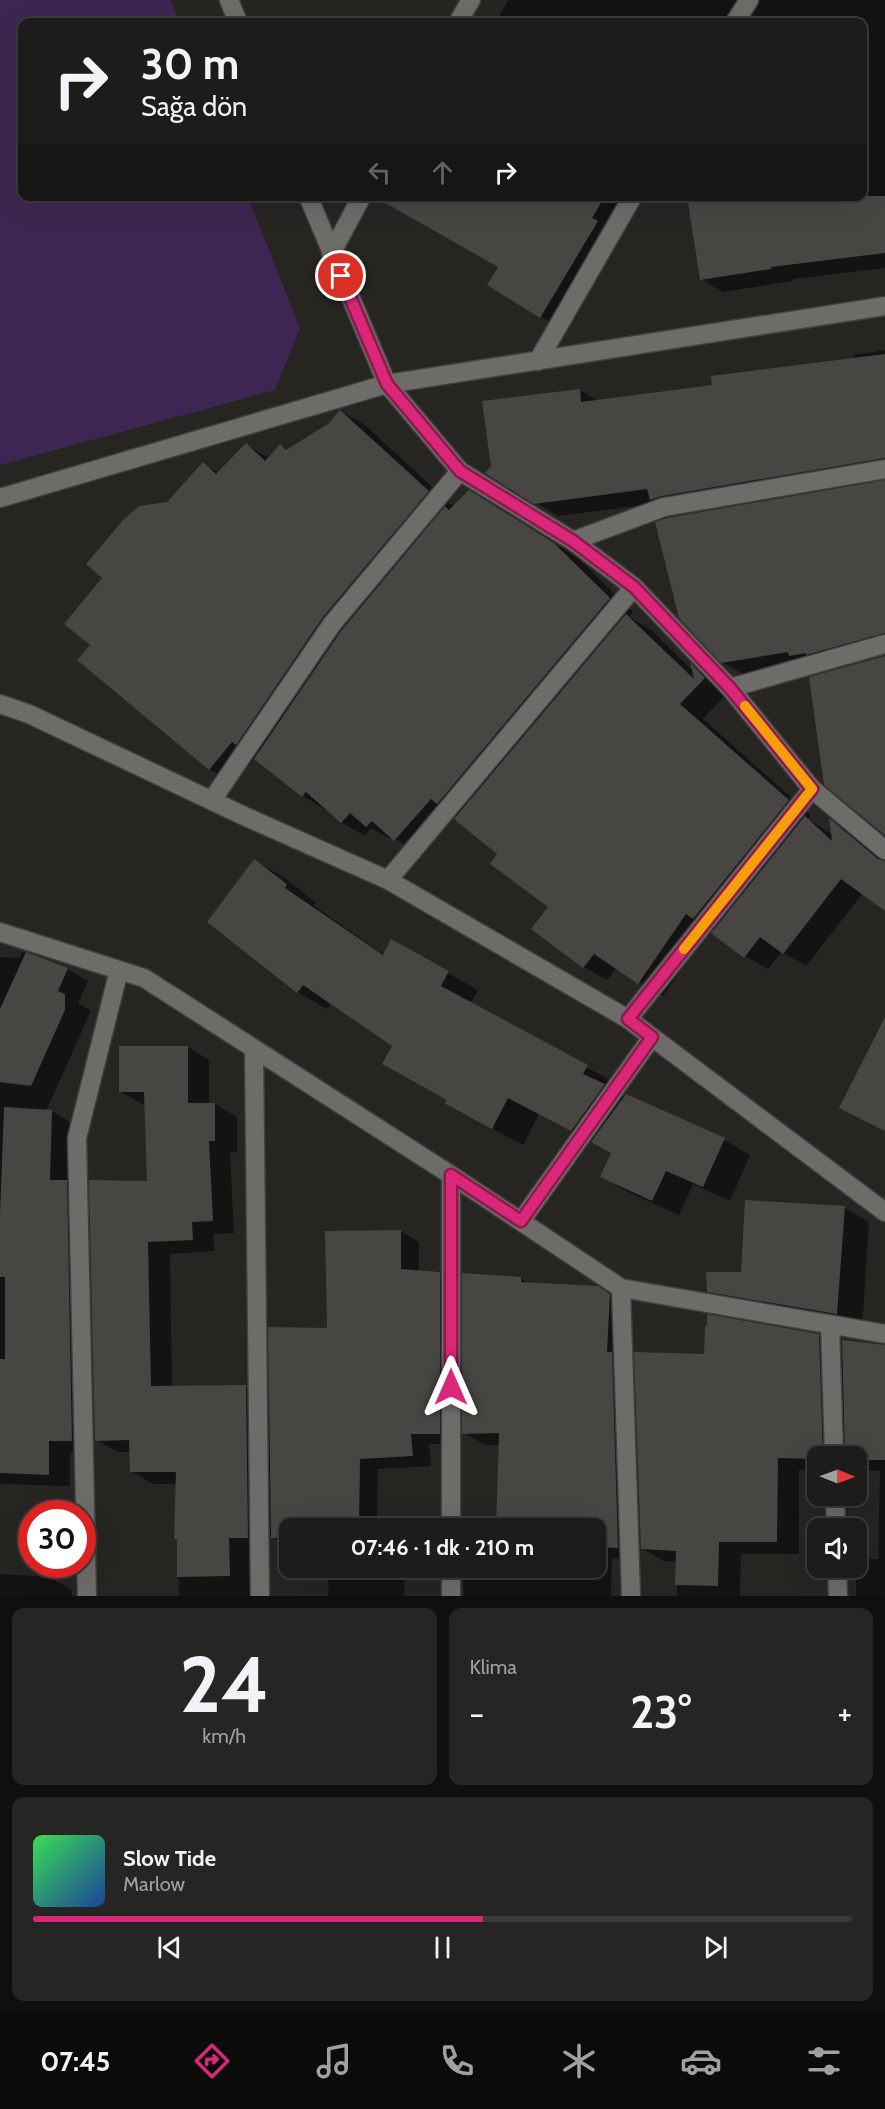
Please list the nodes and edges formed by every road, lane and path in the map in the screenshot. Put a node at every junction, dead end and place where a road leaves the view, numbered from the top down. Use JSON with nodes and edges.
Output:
{"nodes":[{"id":1,"x":229,"y":0,"type":"edge"},
{"id":2,"x":471,"y":0,"type":"edge"},
{"id":3,"x":752,"y":1,"type":"edge"},
{"id":4,"x":236,"y":18,"type":"edge"},
{"id":5,"x":460,"y":18,"type":"edge"},
{"id":6,"x":738,"y":18,"type":"edge"},
{"id":7,"x":310,"y":201,"type":"edge"},
{"id":8,"x":359,"y":201,"type":"edge"},
{"id":9,"x":630,"y":201,"type":"edge"},
{"id":10,"x":331,"y":254,"type":"junction"},
{"id":11,"x":885,"y":306,"type":"edge"},
{"id":12,"x":538,"y":362,"type":"junction"},
{"id":13,"x":387,"y":384,"type":"junction"},
{"id":14,"x":885,"y":470,"type":"edge"},
{"id":15,"x":460,"y":471,"type":"junction"},
{"id":16,"x":0,"y":498,"type":"edge"},
{"id":17,"x":573,"y":541,"type":"junction"},
{"id":18,"x":634,"y":587,"type":"junction"},
{"id":19,"x":885,"y":644,"type":"edge"},
{"id":20,"x":730,"y":688,"type":"junction"},
{"id":21,"x":0,"y":704,"type":"edge"},
{"id":22,"x":812,"y":789,"type":"junction"},
{"id":23,"x":212,"y":800,"type":"junction"},
{"id":24,"x":882,"y":845,"type":"edge"},
{"id":25,"x":388,"y":880,"type":"junction"},
{"id":26,"x":0,"y":932,"type":"edge"},
{"id":27,"x":119,"y":970,"type":"junction"},
{"id":28,"x":628,"y":1019,"type":"junction"},
{"id":29,"x":652,"y":1037,"type":"junction"},
{"id":30,"x":254,"y":1049,"type":"junction"},
{"id":31,"x":451,"y":1175,"type":"junction"},
{"id":32,"x":885,"y":1212,"type":"edge"},
{"id":33,"x":521,"y":1221,"type":"junction"},
{"id":34,"x":621,"y":1288,"type":"junction"},
{"id":35,"x":830,"y":1324,"type":"junction"},
{"id":36,"x":885,"y":1334,"type":"edge"},
{"id":37,"x":834,"y":1446,"type":"edge"},
{"id":38,"x":451,"y":1518,"type":"edge"},
{"id":39,"x":451,"y":1578,"type":"edge"},
{"id":40,"x":837,"y":1578,"type":"edge"},
{"id":41,"x":87,"y":1596,"type":"edge"},
{"id":42,"x":260,"y":1596,"type":"edge"},
{"id":43,"x":451,"y":1596,"type":"edge"},
{"id":44,"x":631,"y":1596,"type":"edge"},
{"id":45,"x":837,"y":1596,"type":"edge"}],
"edges":[{"from":1,"to":4,"type":"street"},
{"from":2,"to":5,"type":"street"},
{"from":3,"to":6,"type":"street"},
{"from":7,"to":10,"type":"street"},
{"from":8,"to":10,"type":"street"},
{"from":9,"to":12,"type":"street"},
{"from":10,"to":13,"type":"street"},
{"from":11,"to":12,"type":"street"},
{"from":12,"to":13,"type":"street"},
{"from":13,"to":15,"type":"street"},
{"from":13,"to":16,"type":"street"},
{"from":14,"to":17,"type":"street"},
{"from":15,"to":17,"type":"street"},
{"from":15,"to":23,"type":"street"},
{"from":17,"to":18,"type":"street"},
{"from":18,"to":20,"type":"street"},
{"from":18,"to":25,"type":"street"},
{"from":19,"to":20,"type":"street"},
{"from":20,"to":22,"type":"street"},
{"from":21,"to":23,"type":"street"},
{"from":22,"to":24,"type":"street"},
{"from":22,"to":28,"type":"street"},
{"from":23,"to":25,"type":"street"},
{"from":25,"to":28,"type":"street"},
{"from":26,"to":27,"type":"street"},
{"from":27,"to":30,"type":"street"},
{"from":27,"to":41,"type":"street"},
{"from":28,"to":29,"type":"street"},
{"from":29,"to":32,"type":"street"},
{"from":29,"to":33,"type":"street"},
{"from":30,"to":31,"type":"street"},
{"from":30,"to":42,"type":"street"},
{"from":31,"to":33,"type":"street"},
{"from":31,"to":38,"type":"street"},
{"from":33,"to":34,"type":"street"},
{"from":34,"to":35,"type":"street"},
{"from":34,"to":44,"type":"street"},
{"from":35,"to":36,"type":"street"},
{"from":35,"to":37,"type":"street"},
{"from":39,"to":43,"type":"street"},
{"from":40,"to":45,"type":"street"}]}
